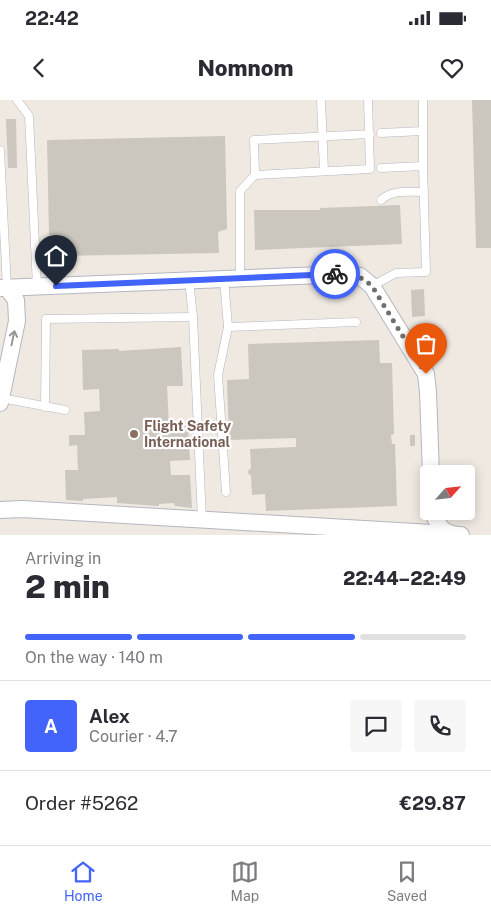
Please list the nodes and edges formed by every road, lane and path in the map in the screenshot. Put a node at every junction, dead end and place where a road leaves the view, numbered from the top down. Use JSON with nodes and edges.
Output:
{"nodes":[{"id":1,"x":17,"y":100,"type":"edge"},
{"id":2,"x":321,"y":100,"type":"edge"},
{"id":3,"x":368,"y":100,"type":"edge"},
{"id":4,"x":423,"y":100,"type":"edge"},
{"id":5,"x":423,"y":131,"type":"junction"},
{"id":6,"x":381,"y":133,"type":"dead end"},
{"id":7,"x":370,"y":134,"type":"junction"},
{"id":8,"x":323,"y":136,"type":"junction"},
{"id":9,"x":0,"y":150,"type":"edge"},
{"id":10,"x":423,"y":166,"type":"junction"},
{"id":11,"x":381,"y":168,"type":"dead end"},
{"id":12,"x":324,"y":171,"type":"junction"},
{"id":13,"x":255,"y":176,"type":"junction"},
{"id":14,"x":424,"y":192,"type":"junction"},
{"id":15,"x":381,"y":200,"type":"dead end"},
{"id":16,"x":232,"y":278,"type":"junction"},
{"id":17,"x":189,"y":280,"type":"junction"},
{"id":18,"x":372,"y":286,"type":"junction"},
{"id":19,"x":37,"y":287,"type":"junction"},
{"id":20,"x":3,"y":288,"type":"edge"},
{"id":21,"x":193,"y":317,"type":"junction"},
{"id":22,"x":356,"y":322,"type":"dead end"},
{"id":23,"x":228,"y":327,"type":"junction"},
{"id":24,"x":0,"y":401,"type":"edge"},
{"id":25,"x":45,"y":407,"type":"junction"},
{"id":26,"x":65,"y":410,"type":"dead end"},
{"id":27,"x":431,"y":465,"type":"edge"},
{"id":28,"x":226,"y":492,"type":"dead end"},
{"id":29,"x":0,"y":501,"type":"edge"},
{"id":30,"x":22,"y":509,"type":"junction"},
{"id":31,"x":0,"y":510,"type":"edge"},
{"id":32,"x":202,"y":520,"type":"junction"},
{"id":33,"x":436,"y":520,"type":"edge"},
{"id":34,"x":455,"y":535,"type":"edge"}],
"edges":[{"from":1,"to":19,"type":"lane"},
{"from":2,"to":8,"type":"lane"},
{"from":3,"to":7,"type":"lane"},
{"from":4,"to":5,"type":"lane"},
{"from":5,"to":6,"type":"lane"},
{"from":5,"to":10,"type":"lane"},
{"from":7,"to":8,"type":"lane"},
{"from":7,"to":12,"type":"lane"},
{"from":8,"to":12,"type":"lane"},
{"from":8,"to":13,"type":"lane"},
{"from":9,"to":20,"type":"lane"},
{"from":10,"to":11,"type":"lane"},
{"from":10,"to":14,"type":"lane"},
{"from":12,"to":13,"type":"lane"},
{"from":13,"to":16,"type":"lane"},
{"from":14,"to":15,"type":"lane"},
{"from":14,"to":18,"type":"lane"},
{"from":16,"to":17,"type":"street"},
{"from":16,"to":18,"type":"street"},
{"from":16,"to":23,"type":"lane"},
{"from":17,"to":19,"type":"street"},
{"from":17,"to":21,"type":"lane"},
{"from":18,"to":27,"type":"street"},
{"from":19,"to":20,"type":"street"},
{"from":24,"to":20,"type":"street","one_way":true},
{"from":21,"to":25,"type":"lane"},
{"from":21,"to":32,"type":"lane"},
{"from":22,"to":23,"type":"lane"},
{"from":23,"to":28,"type":"lane"},
{"from":24,"to":25,"type":"lane"},
{"from":25,"to":26,"type":"lane"},
{"from":29,"to":30,"type":"street"},
{"from":30,"to":31,"type":"street"},
{"from":30,"to":32,"type":"street"},
{"from":32,"to":34,"type":"street"},
{"from":33,"to":34,"type":"street"}]}
